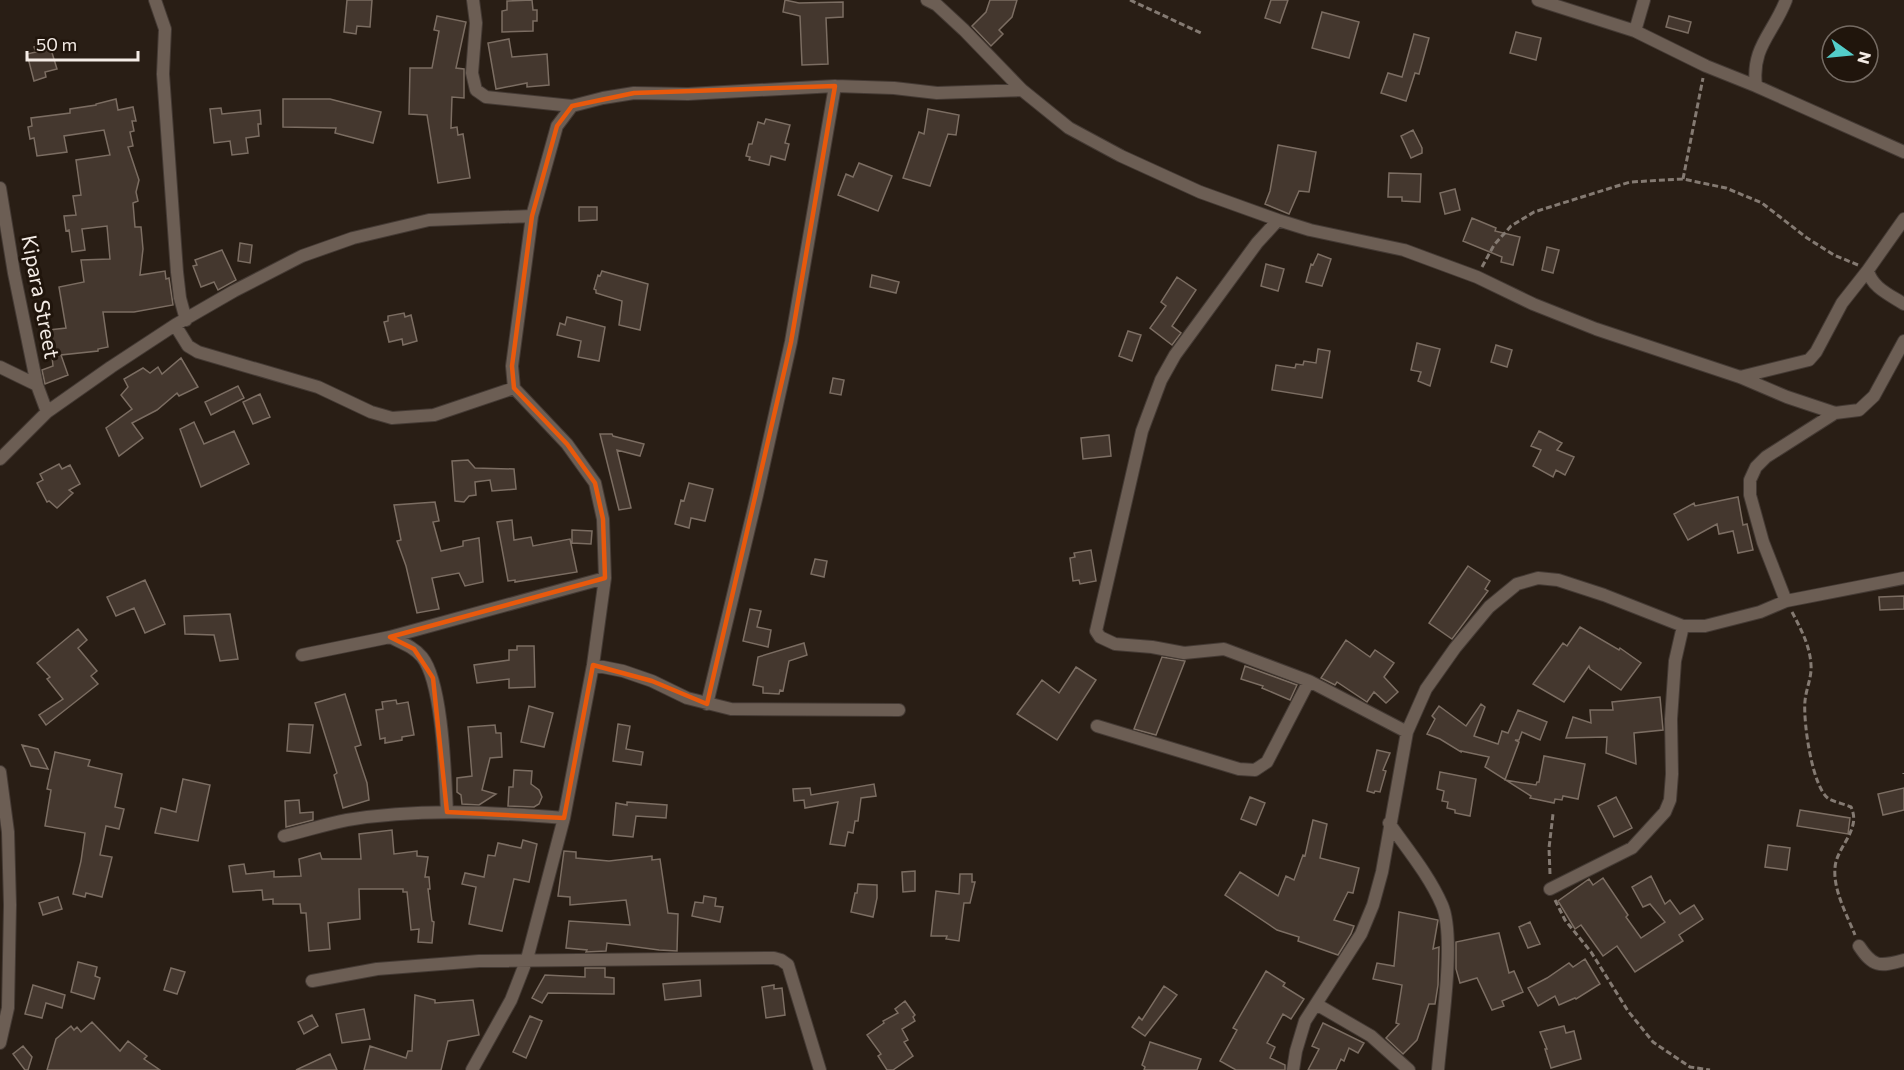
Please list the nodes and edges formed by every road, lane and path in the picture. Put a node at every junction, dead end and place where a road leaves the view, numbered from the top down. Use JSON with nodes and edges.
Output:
{"nodes":[{"id":1,"x":155,"y":0,"type":"edge"},
{"id":2,"x":473,"y":0,"type":"edge"},
{"id":3,"x":1130,"y":0,"type":"edge"},
{"id":4,"x":1538,"y":0,"type":"edge"},
{"id":5,"x":1644,"y":0,"type":"edge"},
{"id":6,"x":1786,"y":0,"type":"edge"},
{"id":7,"x":934,"y":2,"type":"edge"},
{"id":8,"x":1635,"y":31,"type":"junction"},
{"id":9,"x":1203,"y":34,"type":"dead end"},
{"id":10,"x":1706,"y":66,"type":"junction"},
{"id":11,"x":1756,"y":86,"type":"junction"},
{"id":12,"x":835,"y":87,"type":"junction"},
{"id":13,"x":1022,"y":90,"type":"junction"},
{"id":14,"x":572,"y":106,"type":"junction"},
{"id":15,"x":1904,"y":152,"type":"edge"},
{"id":16,"x":1683,"y":179,"type":"junction"},
{"id":17,"x":0,"y":188,"type":"edge"},
{"id":18,"x":532,"y":216,"type":"junction"},
{"id":19,"x":1904,"y":219,"type":"edge"},
{"id":20,"x":1278,"y":220,"type":"junction"},
{"id":21,"x":1868,"y":270,"type":"junction"},
{"id":22,"x":1477,"y":277,"type":"junction"},
{"id":23,"x":1904,"y":304,"type":"edge"},
{"id":24,"x":181,"y":322,"type":"junction"},
{"id":25,"x":1904,"y":341,"type":"edge"},
{"id":26,"x":0,"y":367,"type":"edge"},
{"id":27,"x":1740,"y":377,"type":"junction"},
{"id":28,"x":37,"y":385,"type":"junction"},
{"id":29,"x":514,"y":388,"type":"junction"},
{"id":30,"x":47,"y":412,"type":"junction"},
{"id":31,"x":1835,"y":413,"type":"junction"},
{"id":32,"x":0,"y":459,"type":"edge"},
{"id":33,"x":605,"y":578,"type":"junction"},
{"id":34,"x":1904,"y":578,"type":"edge"},
{"id":35,"x":1786,"y":601,"type":"junction"},
{"id":36,"x":1683,"y":626,"type":"junction"},
{"id":37,"x":390,"y":638,"type":"junction"},
{"id":38,"x":302,"y":656,"type":"dead end"},
{"id":39,"x":593,"y":665,"type":"junction"},
{"id":40,"x":1309,"y":681,"type":"junction"},
{"id":41,"x":707,"y":704,"type":"junction"},
{"id":42,"x":898,"y":710,"type":"dead end"},
{"id":43,"x":1097,"y":726,"type":"dead end"},
{"id":44,"x":1407,"y":732,"type":"junction"},
{"id":45,"x":0,"y":772,"type":"edge"},
{"id":46,"x":447,"y":812,"type":"junction"},
{"id":47,"x":1553,"y":814,"type":"dead end"},
{"id":48,"x":564,"y":818,"type":"junction"},
{"id":49,"x":1389,"y":823,"type":"junction"},
{"id":50,"x":284,"y":836,"type":"dead end"},
{"id":51,"x":1550,"y":889,"type":"junction"},
{"id":52,"x":1859,"y":946,"type":"joint"},
{"id":53,"x":527,"y":959,"type":"junction"},
{"id":54,"x":1904,"y":960,"type":"edge"},
{"id":55,"x":312,"y":981,"type":"dead end"},
{"id":56,"x":1316,"y":1004,"type":"junction"},
{"id":57,"x":0,"y":1043,"type":"edge"},
{"id":58,"x":472,"y":1070,"type":"edge"},
{"id":59,"x":820,"y":1070,"type":"edge"},
{"id":60,"x":1293,"y":1070,"type":"edge"},
{"id":61,"x":1409,"y":1070,"type":"edge"},
{"id":62,"x":1438,"y":1070,"type":"edge"},
{"id":63,"x":1710,"y":1070,"type":"edge"}],
"edges":[{"from":1,"to":24,"type":"street"},
{"from":2,"to":14,"type":"street"},
{"from":3,"to":9,"type":"path"},
{"from":4,"to":8,"type":"street"},
{"from":5,"to":8,"type":"street"},
{"from":6,"to":11,"type":"street"},
{"from":7,"to":13,"type":"street"},
{"from":8,"to":10,"type":"street"},
{"from":10,"to":11,"type":"street"},
{"from":10,"to":16,"type":"path"},
{"from":11,"to":15,"type":"street"},
{"from":12,"to":13,"type":"street"},
{"from":12,"to":14,"type":"street"},
{"from":12,"to":41,"type":"street"},
{"from":13,"to":20,"type":"street"},
{"from":14,"to":18,"type":"street"},
{"from":16,"to":21,"type":"path"},
{"from":16,"to":22,"type":"path"},
{"from":17,"to":28,"type":"street","name":"Kipara Street"},
{"from":18,"to":24,"type":"street"},
{"from":18,"to":29,"type":"street"},
{"from":19,"to":21,"type":"street"},
{"from":20,"to":22,"type":"street"},
{"from":20,"to":40,"type":"street"},
{"from":21,"to":23,"type":"street"},
{"from":21,"to":27,"type":"street"},
{"from":22,"to":27,"type":"street"},
{"from":24,"to":29,"type":"street"},
{"from":24,"to":30,"type":"street"},
{"from":25,"to":31,"type":"street"},
{"from":26,"to":28,"type":"street"},
{"from":27,"to":31,"type":"street"},
{"from":28,"to":30,"type":"street","name":"Kipara Street"},
{"from":29,"to":33,"type":"street"},
{"from":30,"to":32,"type":"street"},
{"from":31,"to":35,"type":"street"},
{"from":33,"to":37,"type":"street"},
{"from":33,"to":39,"type":"street"},
{"from":34,"to":35,"type":"street"},
{"from":35,"to":36,"type":"street"},
{"from":35,"to":52,"type":"path"},
{"from":36,"to":44,"type":"street"},
{"from":36,"to":51,"type":"street"},
{"from":37,"to":38,"type":"street"},
{"from":37,"to":46,"type":"street"},
{"from":39,"to":41,"type":"street"},
{"from":39,"to":48,"type":"street"},
{"from":40,"to":43,"type":"street"},
{"from":40,"to":44,"type":"street"},
{"from":41,"to":42,"type":"street"},
{"from":44,"to":49,"type":"street"},
{"from":45,"to":57,"type":"street"},
{"from":46,"to":48,"type":"street"},
{"from":46,"to":50,"type":"street"},
{"from":47,"to":51,"type":"path"},
{"from":48,"to":53,"type":"street"},
{"from":49,"to":56,"type":"street"},
{"from":49,"to":62,"type":"street"},
{"from":51,"to":63,"type":"path"},
{"from":52,"to":54,"type":"street"},
{"from":53,"to":55,"type":"street"},
{"from":53,"to":58,"type":"street"},
{"from":53,"to":59,"type":"street"},
{"from":56,"to":60,"type":"street"},
{"from":56,"to":61,"type":"street"}]}
